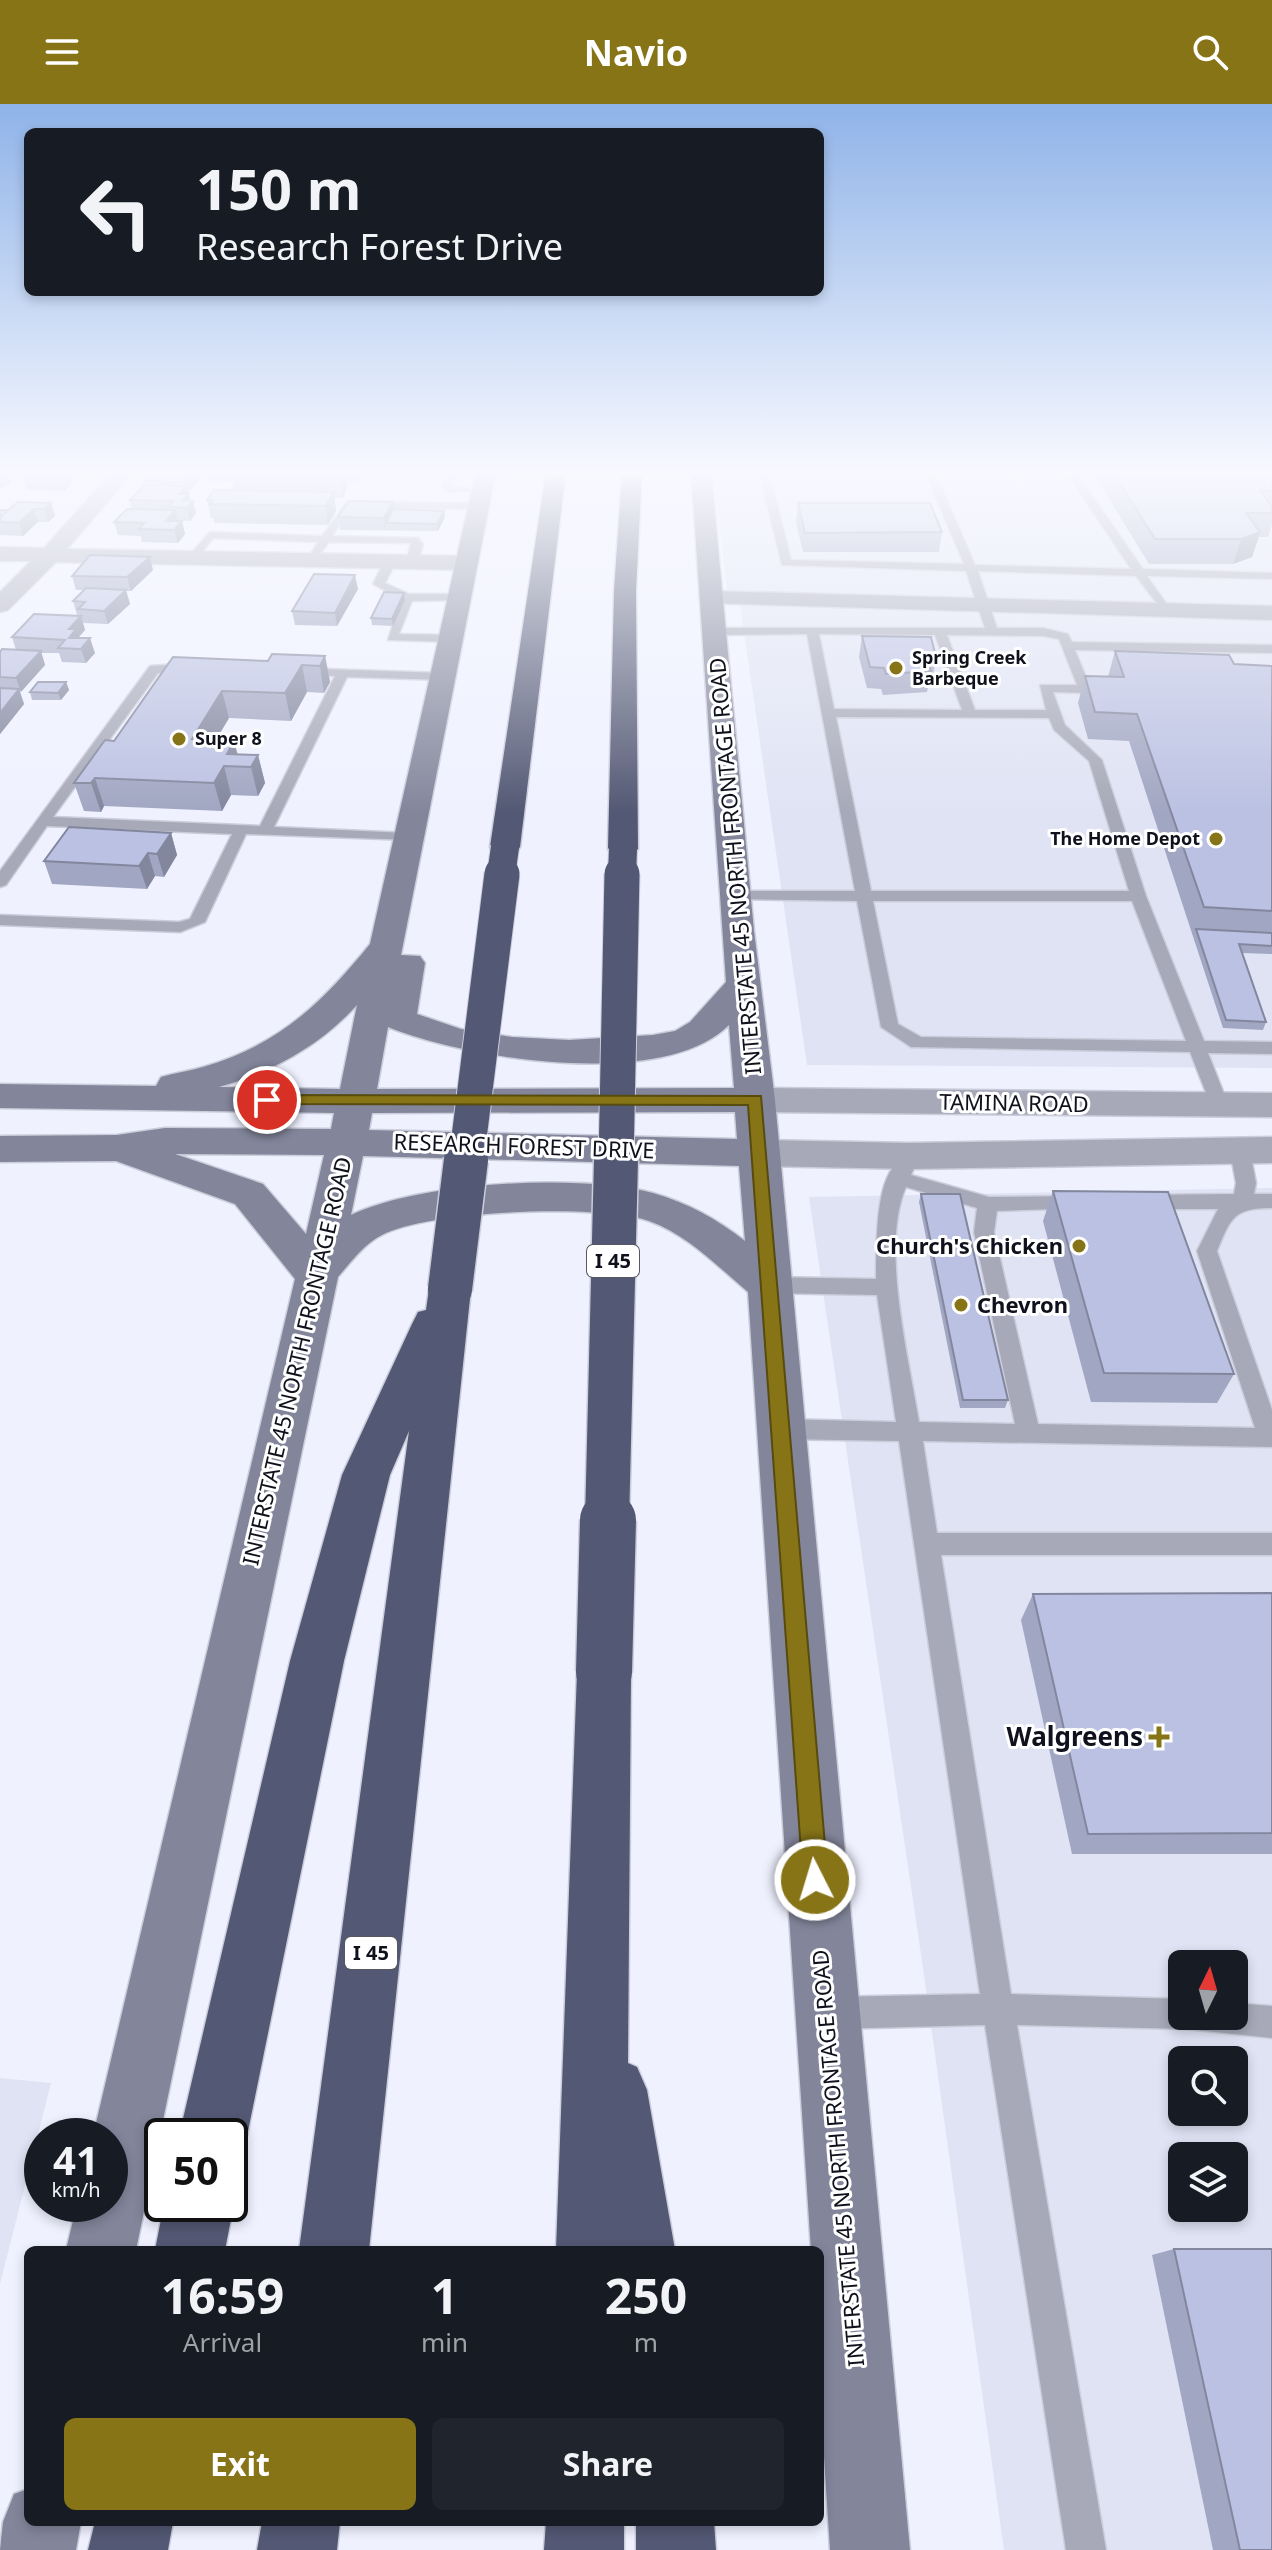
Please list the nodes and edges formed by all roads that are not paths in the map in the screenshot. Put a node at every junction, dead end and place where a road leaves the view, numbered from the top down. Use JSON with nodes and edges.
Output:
{"nodes":[{"id":1,"x":20,"y":585,"type":"edge"},
{"id":2,"x":381,"y":585,"type":"edge"},
{"id":3,"x":463,"y":585,"type":"edge"},
{"id":4,"x":541,"y":585,"type":"edge"},
{"id":5,"x":625,"y":585,"type":"edge"},
{"id":6,"x":711,"y":585,"type":"edge"},
{"id":7,"x":977,"y":585,"type":"edge"},
{"id":8,"x":1148,"y":585,"type":"edge"},
{"id":9,"x":461,"y":597,"type":"junction"},
{"id":10,"x":407,"y":598,"type":"junction"},
{"id":11,"x":712,"y":598,"type":"junction"},
{"id":12,"x":0,"y":605,"type":"edge"},
{"id":13,"x":983,"y":605,"type":"junction"},
{"id":14,"x":1165,"y":610,"type":"junction"},
{"id":15,"x":1272,"y":613,"type":"edge"},
{"id":16,"x":812,"y":630,"type":"junction"},
{"id":17,"x":714,"y":631,"type":"junction"},
{"id":18,"x":940,"y":631,"type":"junction"},
{"id":19,"x":992,"y":632,"type":"junction"},
{"id":20,"x":451,"y":639,"type":"junction"},
{"id":21,"x":1067,"y":646,"type":"junction"},
{"id":22,"x":1272,"y":649,"type":"edge"},
{"id":23,"x":216,"y":668,"type":"edge"},
{"id":24,"x":280,"y":671,"type":"edge"},
{"id":25,"x":343,"y":673,"type":"junction"},
{"id":26,"x":443,"y":677,"type":"junction"},
{"id":27,"x":827,"y":713,"type":"junction"},
{"id":28,"x":970,"y":714,"type":"junction"},
{"id":29,"x":1054,"y":714,"type":"junction"},
{"id":30,"x":43,"y":821,"type":"junction"},
{"id":31,"x":241,"y":830,"type":"junction"},
{"id":32,"x":265,"y":830,"type":"junction"},
{"id":33,"x":407,"y":837,"type":"junction"},
{"id":34,"x":0,"y":882,"type":"edge"},
{"id":35,"x":862,"y":895,"type":"junction"},
{"id":36,"x":735,"y":896,"type":"junction"},
{"id":37,"x":1138,"y":896,"type":"junction"},
{"id":38,"x":0,"y":920,"type":"edge"},
{"id":39,"x":389,"y":942,"type":"junction"},
{"id":40,"x":743,"y":981,"type":"junction"},
{"id":41,"x":1196,"y":1045,"type":"junction"},
{"id":42,"x":1272,"y":1048,"type":"edge"},
{"id":43,"x":0,"y":1096,"type":"edge"},
{"id":44,"x":82,"y":1097,"type":"junction"},
{"id":45,"x":756,"y":1100,"type":"junction"},
{"id":46,"x":1219,"y":1104,"type":"junction"},
{"id":47,"x":1272,"y":1105,"type":"edge"},
{"id":48,"x":351,"y":1121,"type":"junction"},
{"id":49,"x":117,"y":1148,"type":"junction"},
{"id":50,"x":0,"y":1149,"type":"edge"},
{"id":51,"x":1256,"y":1150,"type":"edge"},
{"id":52,"x":759,"y":1153,"type":"junction"},
{"id":53,"x":904,"y":1167,"type":"junction"},
{"id":54,"x":1243,"y":1200,"type":"junction"},
{"id":55,"x":1272,"y":1201,"type":"edge"},
{"id":56,"x":988,"y":1204,"type":"junction"},
{"id":57,"x":316,"y":1275,"type":"junction"},
{"id":58,"x":769,"y":1285,"type":"junction"},
{"id":59,"x":887,"y":1287,"type":"junction"},
{"id":60,"x":450,"y":1289,"type":"junction"},
{"id":61,"x":780,"y":1429,"type":"junction"},
{"id":62,"x":907,"y":1432,"type":"junction"},
{"id":63,"x":1029,"y":1434,"type":"junction"},
{"id":64,"x":1271,"y":1440,"type":"edge"},
{"id":65,"x":925,"y":1544,"type":"junction"},
{"id":66,"x":1272,"y":1544,"type":"edge"},
{"id":67,"x":597,"y":1981,"type":"junction"},
{"id":68,"x":998,"y":2009,"type":"junction"},
{"id":69,"x":826,"y":2013,"type":"junction"},
{"id":70,"x":1168,"y":2015,"type":"edge"},
{"id":71,"x":1248,"y":2020,"type":"edge"},
{"id":72,"x":1272,"y":2022,"type":"edge"},
{"id":73,"x":217,"y":2118,"type":"edge"},
{"id":74,"x":195,"y":2222,"type":"edge"},
{"id":75,"x":102,"y":2246,"type":"edge"},
{"id":76,"x":191,"y":2246,"type":"edge"},
{"id":77,"x":335,"y":2246,"type":"edge"},
{"id":78,"x":591,"y":2246,"type":"edge"},
{"id":79,"x":639,"y":2246,"type":"edge"},
{"id":80,"x":41,"y":2526,"type":"edge"},
{"id":81,"x":133,"y":2526,"type":"edge"},
{"id":82,"x":300,"y":2526,"type":"edge"},
{"id":83,"x":585,"y":2526,"type":"edge"},
{"id":84,"x":675,"y":2526,"type":"edge"},
{"id":85,"x":36,"y":2550,"type":"edge"},
{"id":86,"x":128,"y":2550,"type":"edge"},
{"id":87,"x":297,"y":2550,"type":"edge"},
{"id":88,"x":584,"y":2550,"type":"edge"},
{"id":89,"x":676,"y":2550,"type":"edge"},
{"id":90,"x":870,"y":2550,"type":"edge"},
{"id":91,"x":1086,"y":2550,"type":"edge"}],
"edges":[{"from":1,"to":12,"type":"street"},
{"from":2,"to":10,"type":"lane"},
{"from":3,"to":9,"type":"main road","name":"INTERSTATE 45 NORTH FRONTAGE ROAD"},
{"from":4,"to":60,"type":"highway","number":"I 45","bridge":true},
{"from":5,"to":67,"type":"highway","number":"I 45","bridge":true},
{"from":6,"to":11,"type":"main road","name":"INTERSTATE 45 NORTH FRONTAGE ROAD"},
{"from":7,"to":13,"type":"lane"},
{"from":8,"to":14,"type":"lane"},
{"from":9,"to":10,"type":"lane"},
{"from":9,"to":20,"type":"main road","name":"INTERSTATE 45 NORTH FRONTAGE ROAD"},
{"from":10,"to":20,"type":"lane"},
{"from":11,"to":13,"type":"street"},
{"from":11,"to":17,"type":"main road","name":"INTERSTATE 45 NORTH FRONTAGE ROAD"},
{"from":13,"to":14,"type":"street"},
{"from":13,"to":19,"type":"lane"},
{"from":14,"to":15,"type":"street"},
{"from":16,"to":17,"type":"lane"},
{"from":16,"to":18,"type":"lane"},
{"from":16,"to":27,"type":"lane"},
{"from":17,"to":36,"type":"main road","name":"INTERSTATE 45 NORTH FRONTAGE ROAD"},
{"from":18,"to":19,"type":"lane"},
{"from":18,"to":28,"type":"lane"},
{"from":19,"to":21,"type":"lane"},
{"from":20,"to":26,"type":"main road","name":"INTERSTATE 45 NORTH FRONTAGE ROAD"},
{"from":21,"to":22,"type":"lane"},
{"from":21,"to":29,"type":"lane"},
{"from":23,"to":30,"type":"lane"},
{"from":24,"to":25,"type":"lane"},
{"from":25,"to":26,"type":"lane"},
{"from":25,"to":32,"type":"lane"},
{"from":26,"to":33,"type":"main road","name":"INTERSTATE 45 NORTH FRONTAGE ROAD"},
{"from":27,"to":28,"type":"lane"},
{"from":27,"to":35,"type":"lane"},
{"from":28,"to":29,"type":"lane"},
{"from":29,"to":37,"type":"lane"},
{"from":30,"to":31,"type":"lane"},
{"from":30,"to":34,"type":"lane"},
{"from":31,"to":32,"type":"lane"},
{"from":31,"to":38,"type":"lane"},
{"from":32,"to":33,"type":"lane"},
{"from":33,"to":39,"type":"main road","name":"INTERSTATE 45 NORTH FRONTAGE ROAD"},
{"from":35,"to":36,"type":"lane"},
{"from":35,"to":37,"type":"lane"},
{"from":35,"to":41,"type":"lane"},
{"from":36,"to":40,"type":"main road","name":"INTERSTATE 45 NORTH FRONTAGE ROAD"},
{"from":37,"to":41,"type":"lane"},
{"from":39,"to":40,"type":"main road"},
{"from":39,"to":44,"type":"main road"},
{"from":39,"to":48,"type":"main road","name":"INTERSTATE 45 NORTH FRONTAGE ROAD"},
{"from":40,"to":45,"type":"main road","name":"INTERSTATE 45 NORTH FRONTAGE ROAD"},
{"from":41,"to":42,"type":"lane"},
{"from":41,"to":46,"type":"lane"},
{"from":43,"to":44,"type":"main road","name":"RESEARCH FOREST DRIVE"},
{"from":44,"to":48,"type":"main road","name":"RESEARCH FOREST DRIVE"},
{"from":45,"to":46,"type":"street","name":"TAMINA ROAD"},
{"from":45,"to":48,"type":"main road","name":"RESEARCH FOREST DRIVE"},
{"from":45,"to":52,"type":"main road","name":"INTERSTATE 45 NORTH FRONTAGE ROAD"},
{"from":46,"to":47,"type":"street","name":"TAMINA ROAD"},
{"from":48,"to":49,"type":"main road","name":"RESEARCH FOREST DRIVE"},
{"from":48,"to":52,"type":"main road","name":"RESEARCH FOREST DRIVE"},
{"from":48,"to":57,"type":"main road","name":"INTERSTATE 45 NORTH FRONTAGE ROAD"},
{"from":49,"to":50,"type":"main road","name":"RESEARCH FOREST DRIVE"},
{"from":49,"to":57,"type":"main road"},
{"from":51,"to":53,"type":"street"},
{"from":51,"to":54,"type":"lane"},
{"from":52,"to":53,"type":"street"},
{"from":52,"to":58,"type":"main road","name":"INTERSTATE 45 NORTH FRONTAGE ROAD"},
{"from":53,"to":56,"type":"lane"},
{"from":53,"to":59,"type":"lane"},
{"from":54,"to":55,"type":"lane"},
{"from":54,"to":56,"type":"lane"},
{"from":54,"to":64,"type":"lane"},
{"from":56,"to":63,"type":"lane"},
{"from":57,"to":58,"type":"main road"},
{"from":57,"to":75,"type":"main road","name":"INTERSTATE 45 NORTH FRONTAGE ROAD"},
{"from":58,"to":59,"type":"lane"},
{"from":58,"to":61,"type":"main road","name":"INTERSTATE 45 NORTH FRONTAGE ROAD"},
{"from":59,"to":62,"type":"lane"},
{"from":60,"to":73,"type":"highway"},
{"from":60,"to":77,"type":"highway","number":"I 45"},
{"from":61,"to":62,"type":"lane"},
{"from":61,"to":69,"type":"main road","name":"INTERSTATE 45 NORTH FRONTAGE ROAD"},
{"from":62,"to":63,"type":"lane"},
{"from":62,"to":65,"type":"lane"},
{"from":63,"to":64,"type":"lane"},
{"from":65,"to":66,"type":"lane"},
{"from":65,"to":68,"type":"lane"},
{"from":67,"to":78,"type":"highway","number":"I 45"},
{"from":67,"to":79,"type":"highway"},
{"from":68,"to":69,"type":"lane"},
{"from":68,"to":70,"type":"lane"},
{"from":68,"to":91,"type":"lane"},
{"from":69,"to":90,"type":"main road","name":"INTERSTATE 45 NORTH FRONTAGE ROAD"},
{"from":71,"to":72,"type":"lane"},
{"from":74,"to":76,"type":"highway"},
{"from":80,"to":85,"type":"main road"},
{"from":81,"to":86,"type":"highway"},
{"from":82,"to":87,"type":"highway"},
{"from":83,"to":88,"type":"highway"},
{"from":84,"to":89,"type":"highway"}]}
